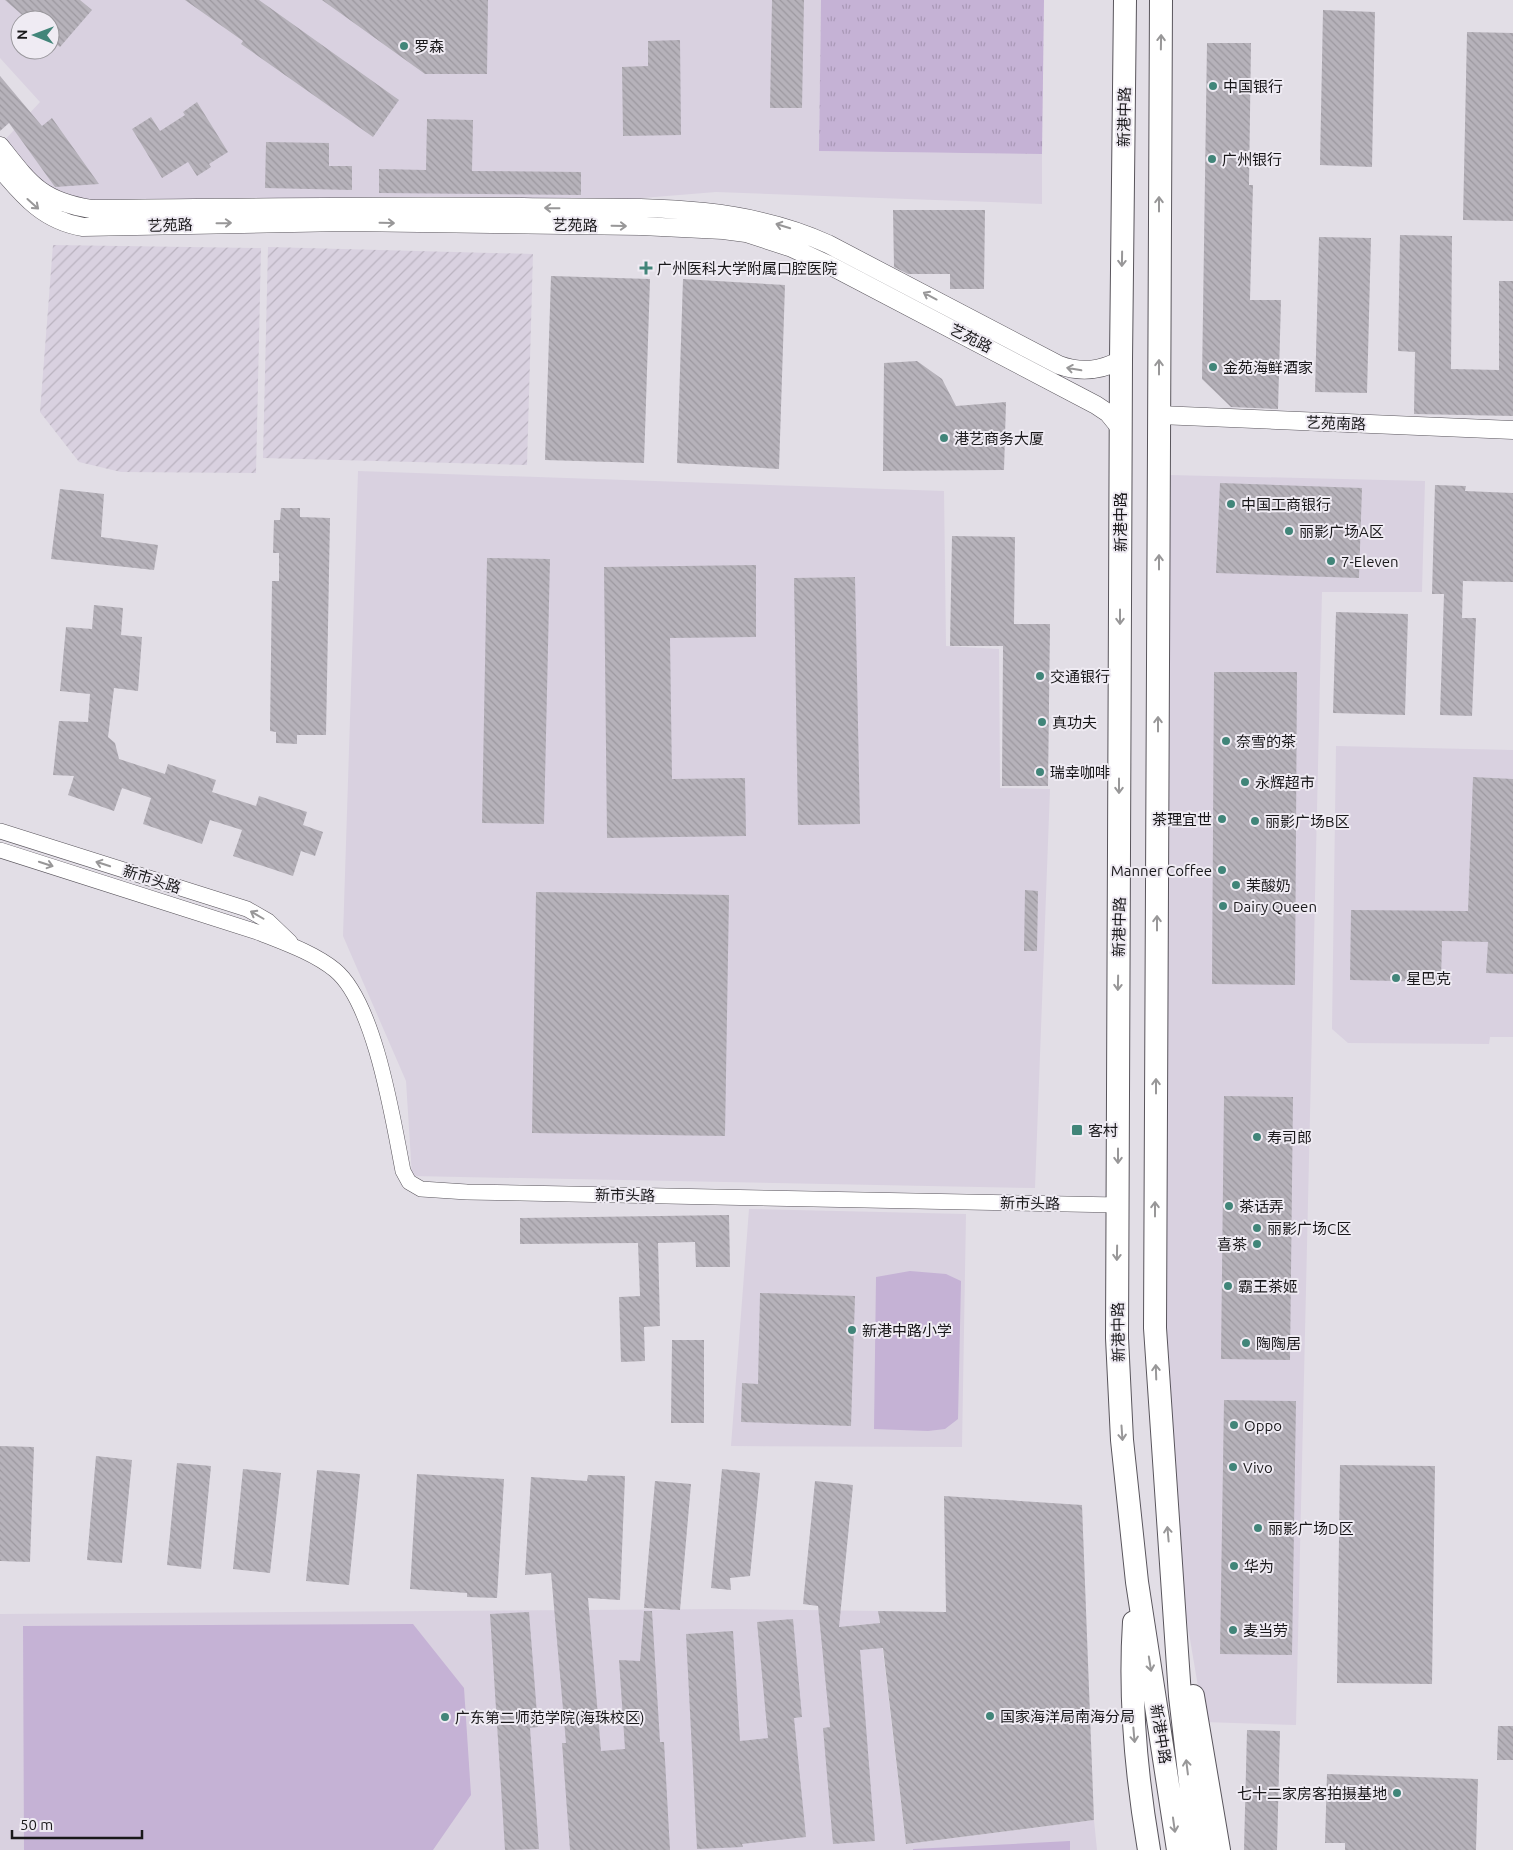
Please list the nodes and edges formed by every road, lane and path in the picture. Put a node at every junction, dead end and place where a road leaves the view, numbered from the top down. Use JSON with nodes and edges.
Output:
{"nodes":[{"id":1,"x":1125,"y":0,"type":"edge"},
{"id":2,"x":1161,"y":0,"type":"edge"},
{"id":3,"x":0,"y":146,"type":"edge"},
{"id":4,"x":0,"y":168,"type":"edge"},
{"id":5,"x":1121,"y":360,"type":"junction"},
{"id":6,"x":1160,"y":415,"type":"junction"},
{"id":7,"x":1121,"y":429,"type":"junction"},
{"id":8,"x":1513,"y":430,"type":"edge"},
{"id":9,"x":0,"y":831,"type":"edge"},
{"id":10,"x":0,"y":850,"type":"edge"},
{"id":11,"x":294,"y":947,"type":"junction"},
{"id":12,"x":1118,"y":1205,"type":"junction"},
{"id":13,"x":1136,"y":1582,"type":"junction"},
{"id":14,"x":1173,"y":1582,"type":"junction"},
{"id":15,"x":1149,"y":1850,"type":"edge"},
{"id":16,"x":1178,"y":1850,"type":"edge"},
{"id":17,"x":1198,"y":1850,"type":"edge"},
{"id":18,"x":1219,"y":1850,"type":"edge"}],
"edges":[{"from":1,"to":5,"type":"main road","name":"新港中路","one_way":true},
{"from":6,"to":2,"type":"main road","name":"新港中路","one_way":true},
{"from":5,"to":3,"type":"street","name":"艺苑路","one_way":true},
{"from":4,"to":7,"type":"street","name":"艺苑路","one_way":true},
{"from":5,"to":7,"type":"main road","name":"新港中路"},
{"from":6,"to":8,"type":"street","name":"艺苑南路"},
{"from":14,"to":6,"type":"main road","name":"新港中路","one_way":true},
{"from":7,"to":12,"type":"main road","name":"新港中路","one_way":true},
{"from":11,"to":9,"type":"street","name":"新市头路","one_way":true},
{"from":10,"to":11,"type":"street","name":"新市头路","one_way":true},
{"from":11,"to":12,"type":"street","name":"新市头路"},
{"from":12,"to":13,"type":"main road","name":"新港中路","one_way":true},
{"from":13,"to":15,"type":"main road","one_way":true},
{"from":13,"to":16,"type":"main road","name":"新港中路","one_way":true},
{"from":17,"to":14,"type":"main road","name":"新港中路","one_way":true},
{"from":14,"to":18,"type":"main road"}]}
